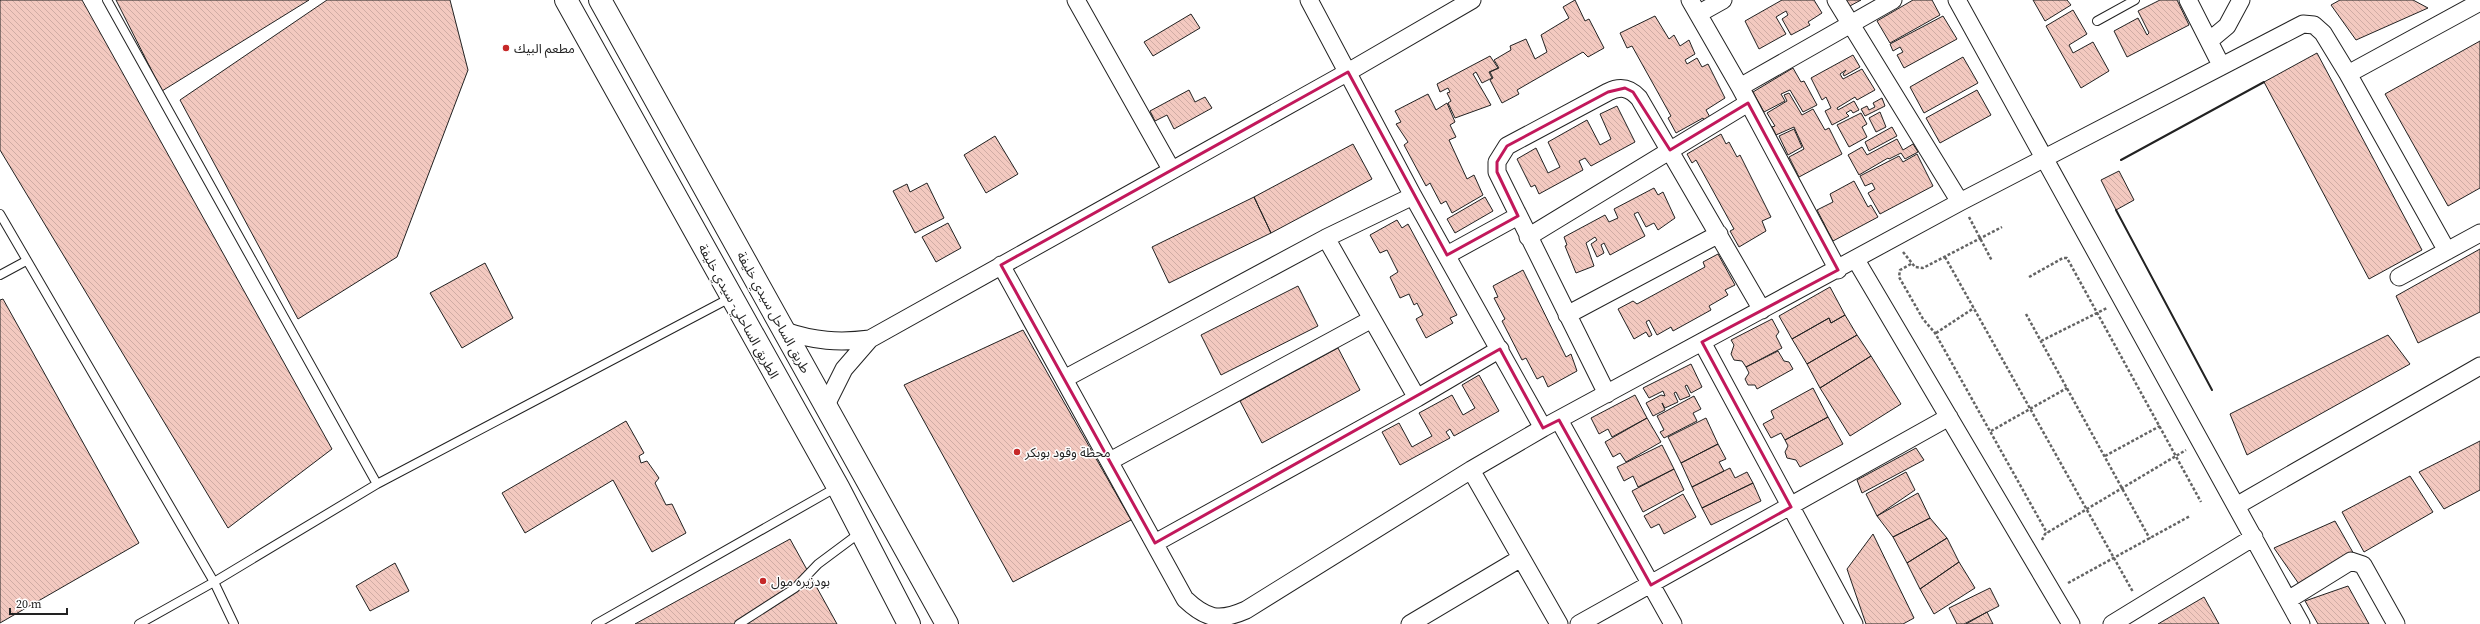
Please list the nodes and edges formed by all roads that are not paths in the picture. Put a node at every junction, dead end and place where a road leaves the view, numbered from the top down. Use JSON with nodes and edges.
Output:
{"nodes":[{"id":1,"x":107,"y":0,"type":"edge"},
{"id":2,"x":566,"y":0,"type":"edge"},
{"id":3,"x":600,"y":0,"type":"edge"},
{"id":4,"x":1076,"y":0,"type":"edge"},
{"id":5,"x":1309,"y":0,"type":"edge"},
{"id":6,"x":1472,"y":0,"type":"edge"},
{"id":7,"x":1723,"y":0,"type":"edge"},
{"id":8,"x":1836,"y":0,"type":"edge"},
{"id":9,"x":1893,"y":0,"type":"edge"},
{"id":10,"x":1957,"y":0,"type":"edge"},
{"id":11,"x":2135,"y":0,"type":"edge"},
{"id":12,"x":2188,"y":0,"type":"edge"},
{"id":13,"x":2241,"y":0,"type":"edge"},
{"id":14,"x":2480,"y":2,"type":"edge"},
{"id":15,"x":1694,"y":7,"type":"edge"},
{"id":16,"x":2097,"y":21,"type":"dead end"},
{"id":17,"x":1850,"y":24,"type":"junction"},
{"id":18,"x":2209,"y":41,"type":"junction"},
{"id":19,"x":2221,"y":66,"type":"junction"},
{"id":20,"x":1348,"y":72,"type":"junction"},
{"id":21,"x":2348,"y":74,"type":"junction"},
{"id":22,"x":1740,"y":87,"type":"junction"},
{"id":23,"x":1748,"y":103,"type":"junction"},
{"id":24,"x":1670,"y":150,"type":"junction"},
{"id":25,"x":2044,"y":158,"type":"junction"},
{"id":26,"x":1172,"y":169,"type":"junction"},
{"id":27,"x":1413,"y":196,"type":"junction"},
{"id":28,"x":1960,"y":202,"type":"junction"},
{"id":29,"x":0,"y":214,"type":"edge"},
{"id":30,"x":1518,"y":216,"type":"junction"},
{"id":31,"x":2480,"y":233,"type":"edge"},
{"id":32,"x":1718,"y":234,"type":"junction"},
{"id":33,"x":1528,"y":236,"type":"junction"},
{"id":34,"x":1326,"y":238,"type":"junction"},
{"id":35,"x":2447,"y":251,"type":"junction"},
{"id":36,"x":1447,"y":255,"type":"junction"},
{"id":37,"x":1856,"y":260,"type":"junction"},
{"id":38,"x":26,"y":261,"type":"junction"},
{"id":39,"x":1001,"y":265,"type":"junction"},
{"id":40,"x":1838,"y":270,"type":"junction"},
{"id":41,"x":0,"y":276,"type":"edge"},
{"id":42,"x":2399,"y":277,"type":"dead end"},
{"id":43,"x":732,"y":297,"type":"junction"},
{"id":44,"x":1762,"y":310,"type":"junction"},
{"id":45,"x":1568,"y":315,"type":"junction"},
{"id":46,"x":1372,"y":319,"type":"junction"},
{"id":47,"x":785,"y":331,"type":"junction"},
{"id":48,"x":870,"y":339,"type":"junction"},
{"id":49,"x":1702,"y":342,"type":"junction"},
{"id":50,"x":1500,"y":349,"type":"junction"},
{"id":51,"x":2480,"y":366,"type":"edge"},
{"id":52,"x":1064,"y":379,"type":"junction"},
{"id":53,"x":1607,"y":394,"type":"junction"},
{"id":54,"x":1417,"y":398,"type":"junction"},
{"id":55,"x":826,"y":405,"type":"junction"},
{"id":56,"x":1949,"y":417,"type":"junction"},
{"id":57,"x":1558,"y":420,"type":"junction"},
{"id":58,"x":1544,"y":428,"type":"junction"},
{"id":59,"x":1110,"y":462,"type":"junction"},
{"id":60,"x":1471,"y":470,"type":"junction"},
{"id":61,"x":377,"y":484,"type":"junction"},
{"id":62,"x":838,"y":487,"type":"junction"},
{"id":63,"x":2236,"y":506,"type":"junction"},
{"id":64,"x":1791,"y":507,"type":"junction"},
{"id":65,"x":861,"y":532,"type":"junction"},
{"id":66,"x":2254,"y":537,"type":"junction"},
{"id":67,"x":1155,"y":543,"type":"junction"},
{"id":68,"x":1521,"y":558,"type":"junction"},
{"id":69,"x":214,"y":582,"type":"junction"},
{"id":70,"x":1651,"y":586,"type":"junction"},
{"id":71,"x":2288,"y":600,"type":"junction"},
{"id":72,"x":139,"y":624,"type":"edge"},
{"id":73,"x":234,"y":624,"type":"edge"},
{"id":74,"x":596,"y":624,"type":"edge"},
{"id":75,"x":739,"y":624,"type":"edge"},
{"id":76,"x":909,"y":624,"type":"edge"},
{"id":77,"x":947,"y":624,"type":"edge"},
{"id":78,"x":1410,"y":624,"type":"edge"},
{"id":79,"x":1559,"y":624,"type":"edge"},
{"id":80,"x":1579,"y":624,"type":"edge"},
{"id":81,"x":1673,"y":624,"type":"edge"},
{"id":82,"x":1854,"y":624,"type":"edge"},
{"id":83,"x":2071,"y":624,"type":"edge"},
{"id":84,"x":2113,"y":624,"type":"edge"},
{"id":85,"x":2301,"y":624,"type":"edge"},
{"id":86,"x":2396,"y":624,"type":"edge"}],
"edges":[{"from":1,"to":61,"type":"lane"},
{"from":2,"to":43,"type":"highway","name":"الطريق الساحلي- سيدي خليفة"},
{"from":3,"to":47,"type":"highway","name":"طريق الساحل سيدي خليفة"},
{"from":4,"to":26,"type":"street"},
{"from":5,"to":20,"type":"street"},
{"from":6,"to":20,"type":"street"},
{"from":7,"to":15,"type":"street"},
{"from":8,"to":17,"type":"street"},
{"from":9,"to":17,"type":"street"},
{"from":10,"to":25,"type":"street"},
{"from":11,"to":16,"type":"lane"},
{"from":12,"to":18,"type":"street"},
{"from":13,"to":18,"type":"street"},
{"from":14,"to":21,"type":"street"},
{"from":15,"to":22,"type":"street"},
{"from":17,"to":22,"type":"street"},
{"from":17,"to":28,"type":"street"},
{"from":18,"to":19,"type":"street"},
{"from":19,"to":21,"type":"street"},
{"from":19,"to":25,"type":"street"},
{"from":20,"to":26,"type":"street"},
{"from":20,"to":27,"type":"street"},
{"from":21,"to":35,"type":"street"},
{"from":22,"to":23,"type":"street"},
{"from":23,"to":24,"type":"street"},
{"from":23,"to":40,"type":"street"},
{"from":24,"to":30,"type":"street"},
{"from":24,"to":32,"type":"street"},
{"from":24,"to":33,"type":"street"},
{"from":25,"to":28,"type":"street"},
{"from":25,"to":63,"type":"street"},
{"from":26,"to":39,"type":"street"},
{"from":27,"to":34,"type":"street"},
{"from":27,"to":36,"type":"street"},
{"from":28,"to":37,"type":"street"},
{"from":29,"to":38,"type":"lane"},
{"from":30,"to":33,"type":"street"},
{"from":30,"to":36,"type":"street"},
{"from":31,"to":35,"type":"street"},
{"from":32,"to":44,"type":"street"},
{"from":32,"to":45,"type":"street"},
{"from":33,"to":45,"type":"street"},
{"from":34,"to":46,"type":"street"},
{"from":34,"to":52,"type":"street"},
{"from":35,"to":42,"type":"street"},
{"from":36,"to":50,"type":"street"},
{"from":37,"to":40,"type":"street"},
{"from":37,"to":56,"type":"street"},
{"from":38,"to":41,"type":"lane"},
{"from":38,"to":69,"type":"lane"},
{"from":39,"to":48,"type":"street"},
{"from":39,"to":52,"type":"street"},
{"from":40,"to":44,"type":"street"},
{"from":43,"to":61,"type":"lane"},
{"from":43,"to":62,"type":"highway","name":"الطريق الساحلي- سيدي خليفة"},
{"from":44,"to":49,"type":"street"},
{"from":45,"to":53,"type":"street"},
{"from":46,"to":54,"type":"street"},
{"from":46,"to":59,"type":"street"},
{"from":47,"to":48,"type":"street"},
{"from":47,"to":55,"type":"highway","name":"طريق الساحل سيدي خليفة"},
{"from":48,"to":55,"type":"street"},
{"from":49,"to":53,"type":"street"},
{"from":49,"to":64,"type":"street"},
{"from":50,"to":54,"type":"street"},
{"from":50,"to":58,"type":"street"},
{"from":51,"to":63,"type":"street"},
{"from":52,"to":59,"type":"street"},
{"from":53,"to":57,"type":"street"},
{"from":54,"to":67,"type":"street"},
{"from":55,"to":77,"type":"highway","name":"طريق الساحل سيدي خليفة"},
{"from":56,"to":64,"type":"street"},
{"from":56,"to":83,"type":"street"},
{"from":57,"to":58,"type":"street"},
{"from":57,"to":70,"type":"street"},
{"from":58,"to":60,"type":"street"},
{"from":59,"to":67,"type":"street"},
{"from":60,"to":67,"type":"street"},
{"from":60,"to":68,"type":"street"},
{"from":61,"to":69,"type":"lane"},
{"from":62,"to":65,"type":"highway","name":"الطريق الساحلي- سيدي خليفة"},
{"from":62,"to":74,"type":"lane"},
{"from":63,"to":66,"type":"street"},
{"from":64,"to":70,"type":"street"},
{"from":64,"to":82,"type":"street"},
{"from":65,"to":75,"type":"lane"},
{"from":65,"to":76,"type":"highway","name":"الطريق الساحلي- سيدي خليفة"},
{"from":66,"to":71,"type":"street"},
{"from":66,"to":84,"type":"street"},
{"from":68,"to":78,"type":"street"},
{"from":68,"to":79,"type":"street"},
{"from":69,"to":72,"type":"lane"},
{"from":69,"to":73,"type":"lane"},
{"from":70,"to":80,"type":"street"},
{"from":70,"to":81,"type":"street"},
{"from":71,"to":85,"type":"street"},
{"from":71,"to":86,"type":"street"}]}
